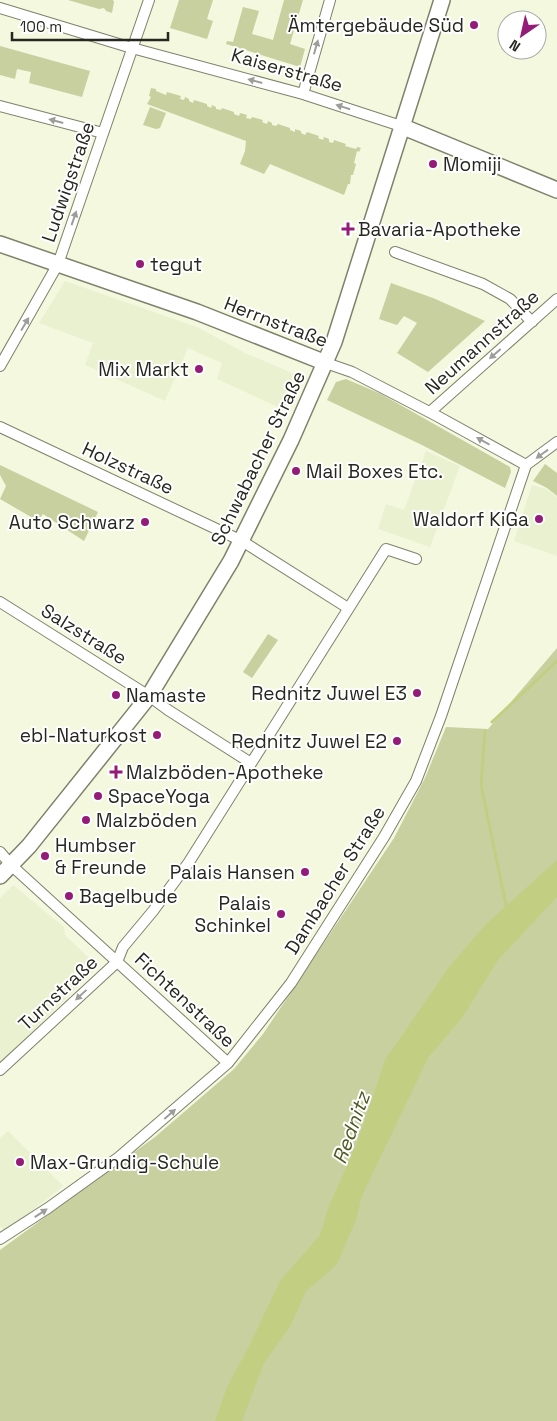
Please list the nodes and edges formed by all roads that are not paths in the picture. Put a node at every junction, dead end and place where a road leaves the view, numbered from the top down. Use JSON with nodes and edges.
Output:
{"nodes":[{"id":1,"x":149,"y":0,"type":"edge"},
{"id":2,"x":330,"y":0,"type":"edge"},
{"id":3,"x":442,"y":0,"type":"edge"},
{"id":4,"x":4,"y":6,"type":"edge"},
{"id":5,"x":132,"y":48,"type":"junction"},
{"id":6,"x":302,"y":94,"type":"junction"},
{"id":7,"x":0,"y":106,"type":"edge"},
{"id":8,"x":402,"y":126,"type":"junction"},
{"id":9,"x":103,"y":133,"type":"junction"},
{"id":10,"x":557,"y":190,"type":"edge"},
{"id":11,"x":0,"y":244,"type":"edge"},
{"id":12,"x":395,"y":252,"type":"dead end"},
{"id":13,"x":58,"y":264,"type":"junction"},
{"id":14,"x":557,"y":299,"type":"edge"},
{"id":15,"x":532,"y":322,"type":"junction"},
{"id":16,"x":326,"y":363,"type":"junction"},
{"id":17,"x":0,"y":366,"type":"edge"},
{"id":18,"x":430,"y":412,"type":"junction"},
{"id":19,"x":0,"y":427,"type":"edge"},
{"id":20,"x":557,"y":442,"type":"edge"},
{"id":21,"x":526,"y":464,"type":"junction"},
{"id":22,"x":242,"y":541,"type":"junction"},
{"id":23,"x":416,"y":559,"type":"dead end"},
{"id":24,"x":0,"y":602,"type":"edge"},
{"id":25,"x":348,"y":608,"type":"junction"},
{"id":26,"x":149,"y":696,"type":"junction"},
{"id":27,"x":250,"y":763,"type":"junction"},
{"id":28,"x":0,"y":852,"type":"edge"},
{"id":29,"x":11,"y":865,"type":"junction"},
{"id":30,"x":0,"y":876,"type":"edge"},
{"id":31,"x":117,"y":962,"type":"junction"},
{"id":32,"x":228,"y":1064,"type":"junction"},
{"id":33,"x":0,"y":1070,"type":"edge"},
{"id":34,"x":0,"y":1239,"type":"edge"}],
"edges":[{"from":1,"to":5,"type":"street","name":"Ludwigstraße"},
{"from":6,"to":2,"type":"street","one_way":true},
{"from":3,"to":8,"type":"main road","name":"Schwabacher Straße"},
{"from":4,"to":5,"type":"street","name":"Kaiserstraße"},
{"from":6,"to":5,"type":"street","name":"Kaiserstraße","one_way":true},
{"from":5,"to":9,"type":"street","name":"Ludwigstraße"},
{"from":8,"to":6,"type":"street","name":"Kaiserstraße","one_way":true},
{"from":9,"to":7,"type":"street","one_way":true},
{"from":8,"to":10,"type":"main road","name":"Kaiserstraße"},
{"from":8,"to":16,"type":"main road","name":"Schwabacher Straße"},
{"from":13,"to":9,"type":"street","name":"Ludwigstraße","one_way":true},
{"from":11,"to":13,"type":"main road","name":"Herrnstraße"},
{"from":12,"to":15,"type":"street"},
{"from":13,"to":16,"type":"main road","name":"Herrnstraße"},
{"from":17,"to":13,"type":"street","name":"Ludwigstraße","one_way":true},
{"from":14,"to":15,"type":"street","name":"Neumannstraße"},
{"from":15,"to":18,"type":"street","name":"Neumannstraße","one_way":true},
{"from":16,"to":18,"type":"street","name":"Herrnstraße"},
{"from":16,"to":22,"type":"main road","name":"Schwabacher Straße"},
{"from":21,"to":18,"type":"street","name":"Herrnstraße","one_way":true},
{"from":19,"to":22,"type":"street","name":"Holzstraße"},
{"from":20,"to":21,"type":"street","one_way":true},
{"from":21,"to":32,"type":"street","name":"Dambacher Straße"},
{"from":22,"to":25,"type":"street","name":"Holzstraße"},
{"from":22,"to":26,"type":"main road","name":"Schwabacher Straße"},
{"from":23,"to":25,"type":"street","name":"Fichtenstraße"},
{"from":24,"to":26,"type":"street","name":"Salzstraße"},
{"from":25,"to":27,"type":"street","name":"Fichtenstraße"},
{"from":26,"to":27,"type":"street","name":"Salzstraße"},
{"from":26,"to":29,"type":"main road","name":"Schwabacher Straße"},
{"from":27,"to":31,"type":"street","name":"Fichtenstraße"},
{"from":28,"to":29,"type":"street","name":"Fichtenstraße"},
{"from":29,"to":30,"type":"main road","name":"Schwabacher Straße"},
{"from":29,"to":31,"type":"street","name":"Fichtenstraße"},
{"from":31,"to":32,"type":"street","name":"Fichtenstraße"},
{"from":31,"to":33,"type":"street","name":"Turnstraße","one_way":true},
{"from":34,"to":32,"type":"street","name":"Dambacher Straße","one_way":true}]}
